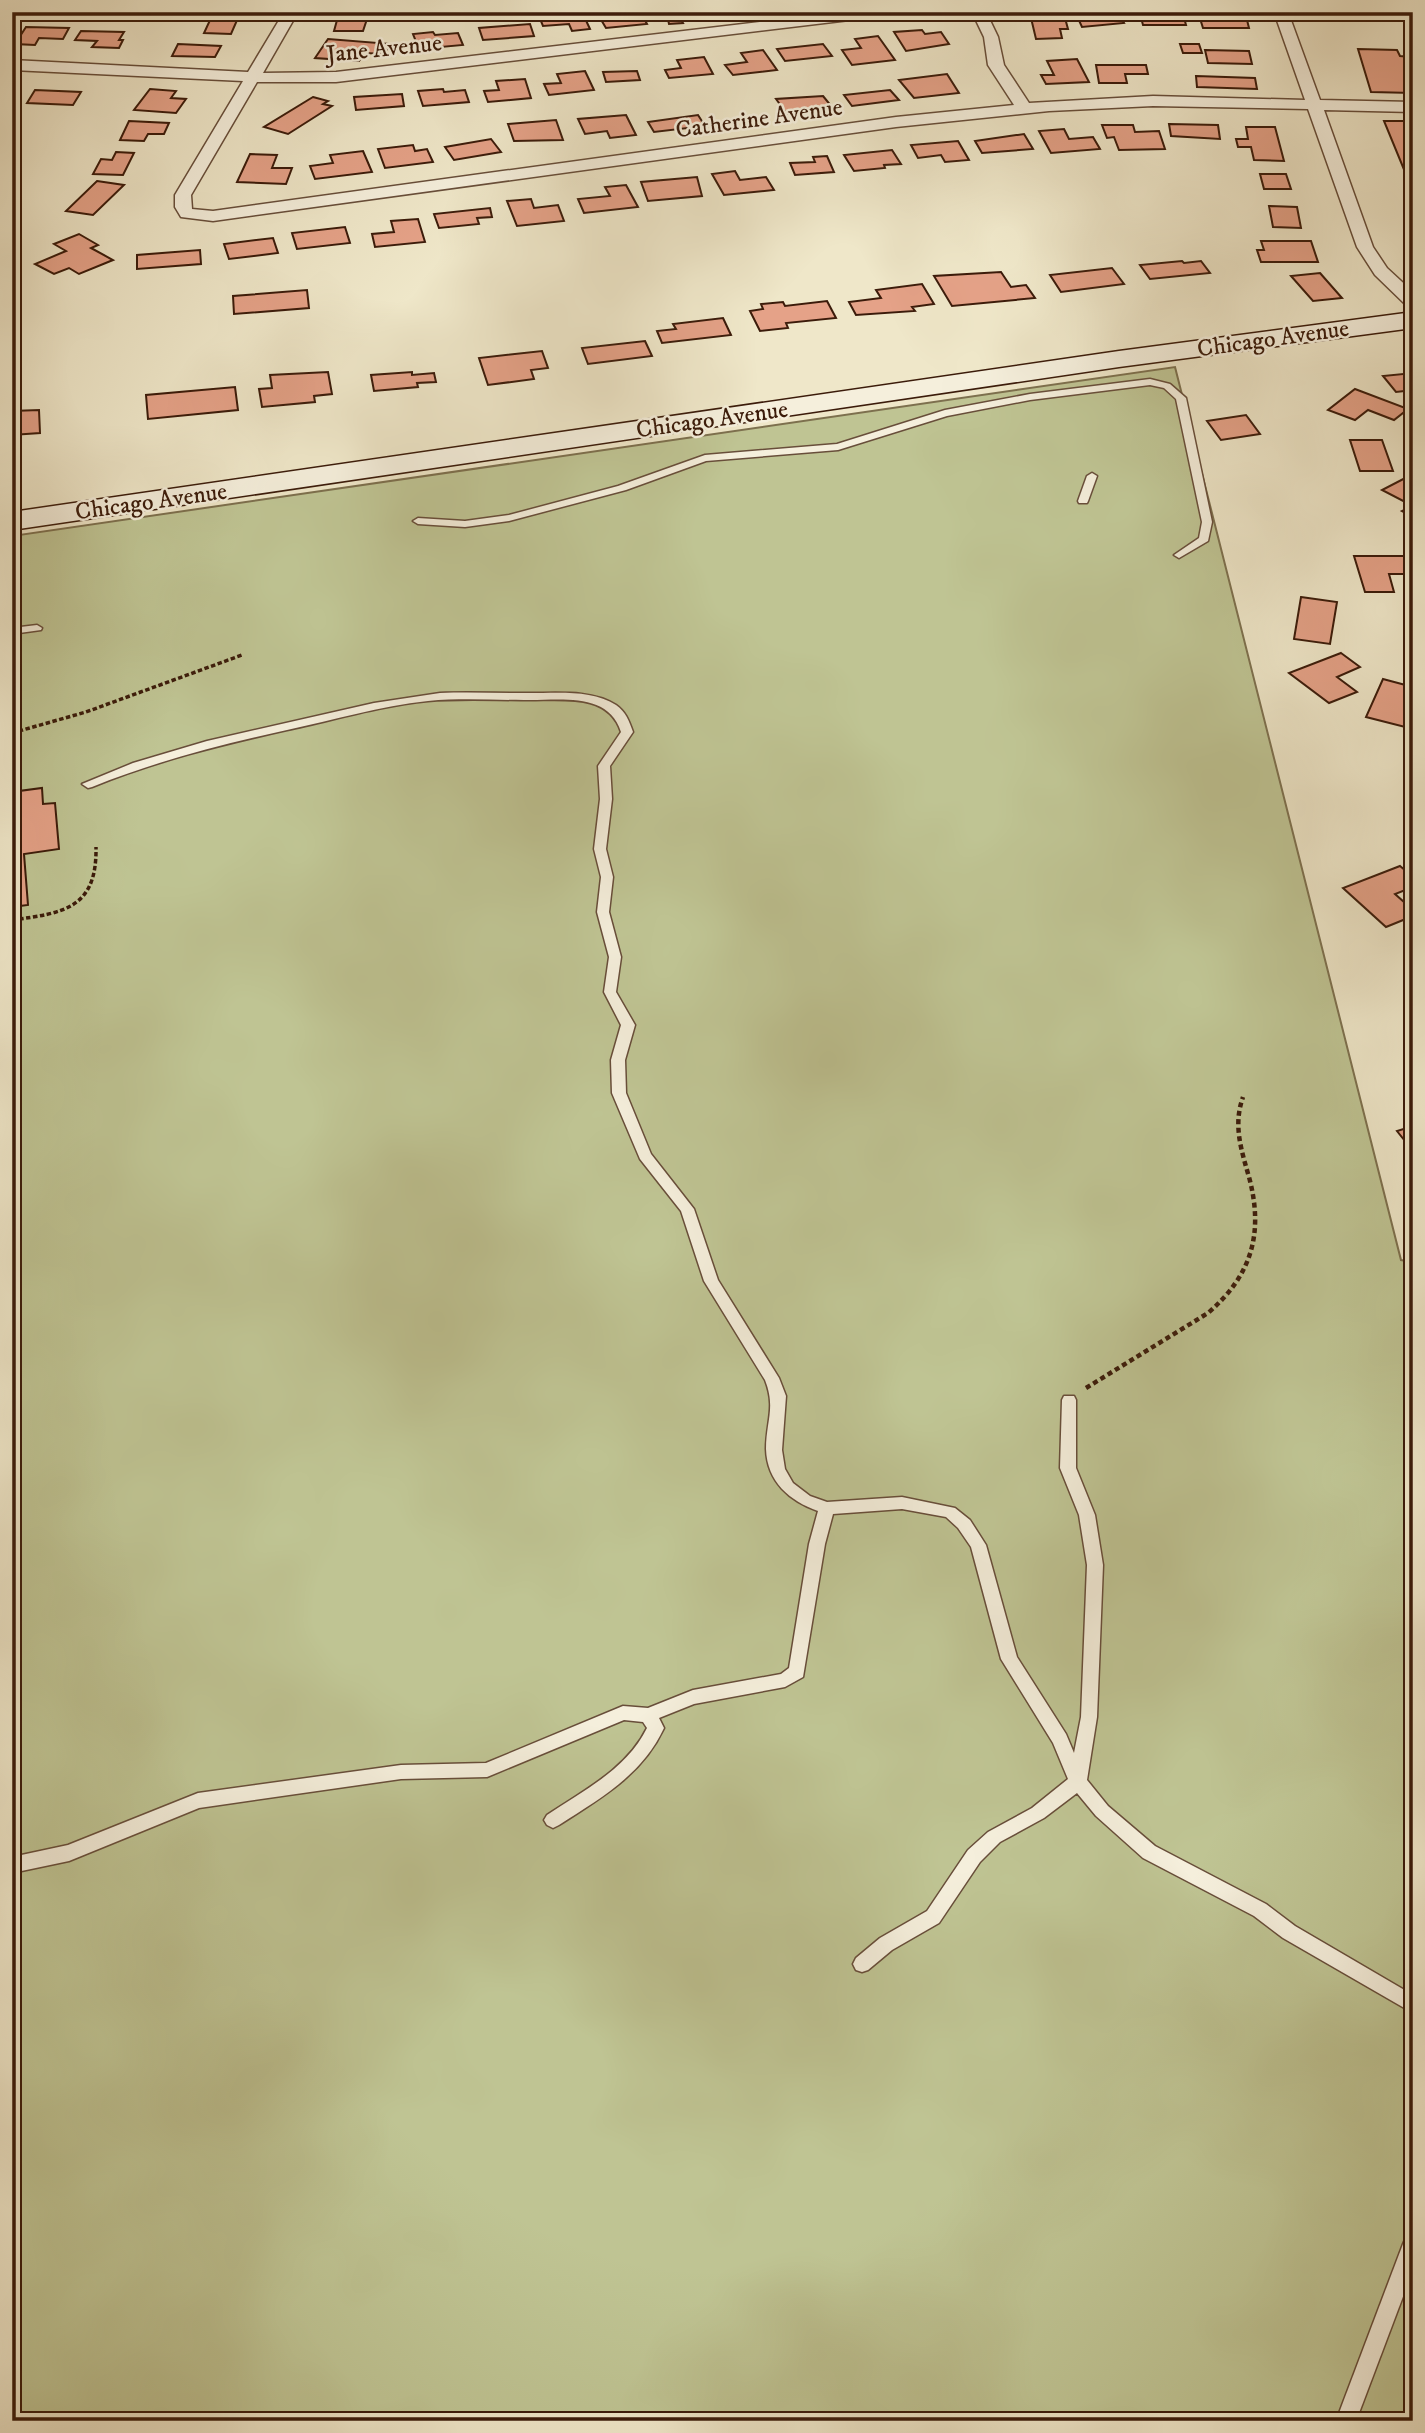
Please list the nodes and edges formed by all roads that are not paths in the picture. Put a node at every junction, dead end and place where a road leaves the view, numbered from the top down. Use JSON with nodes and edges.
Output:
{"nodes":[{"id":1,"x":291,"y":12,"type":"edge"},
{"id":2,"x":883,"y":12,"type":"edge"},
{"id":3,"x":979,"y":12,"type":"edge"},
{"id":4,"x":1281,"y":12,"type":"edge"},
{"id":5,"x":12,"y":65,"type":"edge"},
{"id":6,"x":253,"y":76,"type":"junction"},
{"id":7,"x":1315,"y":106,"type":"junction"},
{"id":8,"x":1413,"y":107,"type":"edge"},
{"id":9,"x":1024,"y":108,"type":"junction"},
{"id":10,"x":1413,"y":302,"type":"edge"},
{"id":11,"x":1413,"y":320,"type":"edge"},
{"id":12,"x":1092,"y":476,"type":"dead end"},
{"id":13,"x":1083,"y":501,"type":"dead end"},
{"id":14,"x":418,"y":521,"type":"dead end"},
{"id":15,"x":12,"y":522,"type":"edge"},
{"id":16,"x":1179,"y":555,"type":"dead end"},
{"id":17,"x":37,"y":628,"type":"dead end"},
{"id":18,"x":12,"y":631,"type":"edge"},
{"id":19,"x":88,"y":784,"type":"dead end"},
{"id":20,"x":1069,"y":1400,"type":"road end"},
{"id":21,"x":827,"y":1508,"type":"junction"},
{"id":22,"x":648,"y":1715,"type":"junction"},
{"id":23,"x":1078,"y":1782,"type":"junction"},
{"id":24,"x":553,"y":1820,"type":"dead end"},
{"id":25,"x":12,"y":1865,"type":"edge"},
{"id":26,"x":862,"y":1964,"type":"dead end"},
{"id":27,"x":1413,"y":2005,"type":"edge"},
{"id":28,"x":1413,"y":2244,"type":"edge"},
{"id":29,"x":1346,"y":2421,"type":"edge"}],
"edges":[{"from":1,"to":6,"type":"street"},
{"from":2,"to":6,"type":"street","name":"Jane Avenue"},
{"from":3,"to":9,"type":"street"},
{"from":4,"to":7,"type":"street"},
{"from":5,"to":6,"type":"street","name":"Jane Avenue"},
{"from":6,"to":9,"type":"street","name":"Catherine Avenue"},
{"from":7,"to":8,"type":"street","name":"Catherine Avenue"},
{"from":7,"to":9,"type":"street","name":"Catherine Avenue"},
{"from":7,"to":10,"type":"street"},
{"from":11,"to":15,"type":"main road","name":"Chicago Avenue"},
{"from":12,"to":13,"type":"lane"},
{"from":14,"to":16,"type":"lane"},
{"from":17,"to":18,"type":"lane"},
{"from":19,"to":21,"type":"lane"},
{"from":20,"to":23,"type":"lane"},
{"from":21,"to":22,"type":"lane"},
{"from":21,"to":23,"type":"lane"},
{"from":22,"to":24,"type":"lane"},
{"from":22,"to":25,"type":"lane"},
{"from":23,"to":26,"type":"lane"},
{"from":23,"to":27,"type":"lane"},
{"from":28,"to":29,"type":"lane"}]}
